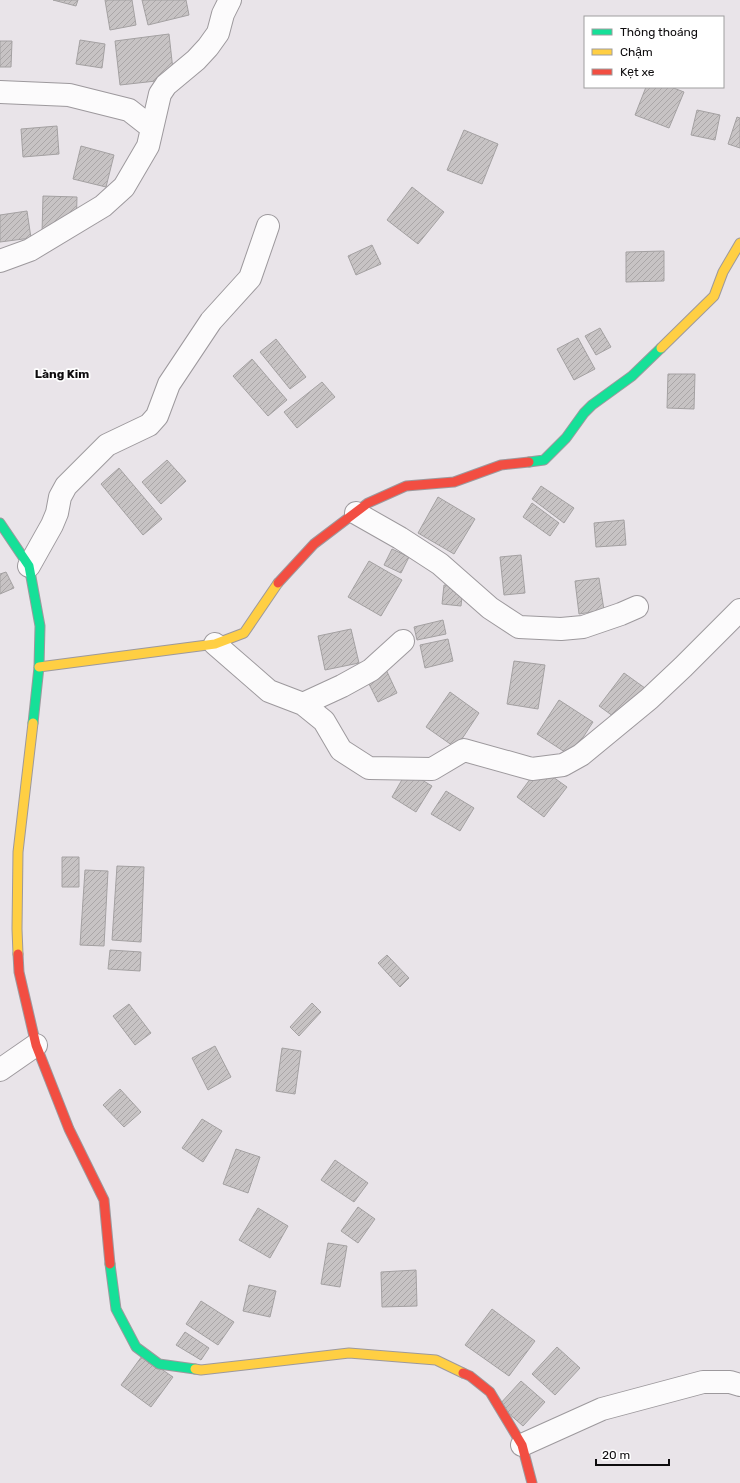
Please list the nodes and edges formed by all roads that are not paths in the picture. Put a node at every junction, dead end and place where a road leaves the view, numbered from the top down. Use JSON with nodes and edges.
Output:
{"nodes":[{"id":1,"x":227,"y":1,"type":"edge"},
{"id":2,"x":0,"y":92,"type":"edge"},
{"id":3,"x":152,"y":128,"type":"junction"},
{"id":4,"x":268,"y":226,"type":"dead end"},
{"id":5,"x":740,"y":243,"type":"edge"},
{"id":6,"x":0,"y":261,"type":"edge"},
{"id":7,"x":356,"y":513,"type":"junction"},
{"id":8,"x":0,"y":523,"type":"edge"},
{"id":9,"x":29,"y":566,"type":"junction"},
{"id":10,"x":637,"y":607,"type":"dead end"},
{"id":11,"x":740,"y":610,"type":"edge"},
{"id":12,"x":403,"y":641,"type":"dead end"},
{"id":13,"x":215,"y":644,"type":"junction"},
{"id":14,"x":39,"y":667,"type":"junction"},
{"id":15,"x":303,"y":704,"type":"junction"},
{"id":16,"x":36,"y":1045,"type":"junction"},
{"id":17,"x":0,"y":1070,"type":"edge"},
{"id":18,"x":740,"y":1385,"type":"edge"},
{"id":19,"x":522,"y":1445,"type":"junction"},
{"id":20,"x":532,"y":1483,"type":"edge"}],
"edges":[{"from":1,"to":3,"type":"street"},
{"from":2,"to":3,"type":"street"},
{"from":3,"to":6,"type":"street"},
{"from":4,"to":9,"type":"street"},
{"from":5,"to":7,"type":"street"},
{"from":7,"to":10,"type":"street"},
{"from":7,"to":13,"type":"street"},
{"from":8,"to":9,"type":"street"},
{"from":9,"to":14,"type":"street"},
{"from":11,"to":15,"type":"street"},
{"from":12,"to":15,"type":"street"},
{"from":13,"to":14,"type":"street"},
{"from":13,"to":15,"type":"street"},
{"from":14,"to":16,"type":"street"},
{"from":16,"to":17,"type":"street"},
{"from":16,"to":19,"type":"street"},
{"from":18,"to":19,"type":"street"},
{"from":19,"to":20,"type":"street"}]}
